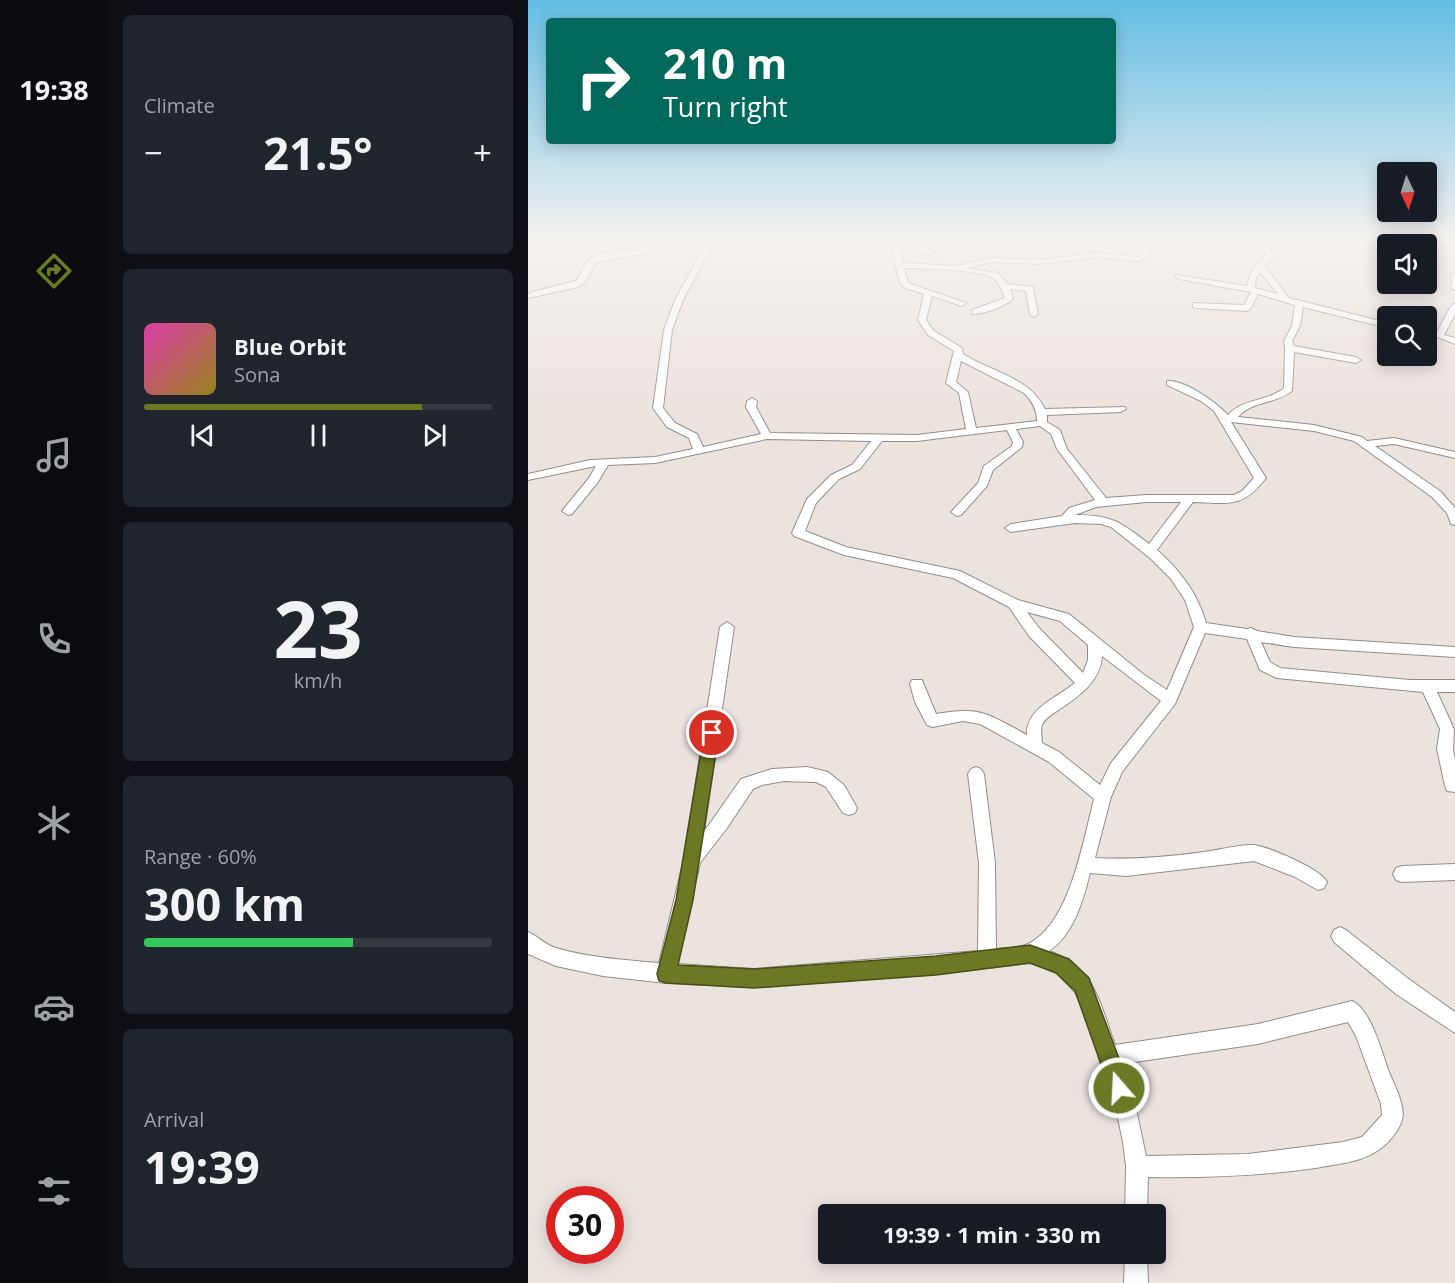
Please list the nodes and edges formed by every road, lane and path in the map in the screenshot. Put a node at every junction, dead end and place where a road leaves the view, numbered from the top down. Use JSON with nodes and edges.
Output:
{"nodes":[{"id":1,"x":678,"y":302,"type":"edge"},
{"id":2,"x":926,"y":302,"type":"edge"},
{"id":3,"x":958,"y":302,"type":"edge"},
{"id":4,"x":1003,"y":302,"type":"edge"},
{"id":5,"x":1032,"y":302,"type":"edge"},
{"id":6,"x":1249,"y":302,"type":"edge"},
{"id":7,"x":1296,"y":302,"type":"edge"},
{"id":8,"x":962,"y":303,"type":"dead end"},
{"id":9,"x":1300,"y":303,"type":"junction"},
{"id":10,"x":1196,"y":305,"type":"dead end"},
{"id":11,"x":1455,"y":306,"type":"edge"},
{"id":12,"x":975,"y":312,"type":"dead end"},
{"id":13,"x":1034,"y":314,"type":"dead end"},
{"id":14,"x":1377,"y":323,"type":"edge"},
{"id":15,"x":1439,"y":336,"type":"joint"},
{"id":16,"x":1455,"y":341,"type":"edge"},
{"id":17,"x":1290,"y":348,"type":"junction"},
{"id":18,"x":960,"y":356,"type":"junction"},
{"id":19,"x":1356,"y":360,"type":"dead end"},
{"id":20,"x":1170,"y":383,"type":"dead end"},
{"id":21,"x":752,"y":401,"type":"dead end"},
{"id":22,"x":1120,"y":409,"type":"dead end"},
{"id":23,"x":1042,"y":418,"type":"junction"},
{"id":24,"x":1227,"y":418,"type":"junction"},
{"id":25,"x":1010,"y":427,"type":"junction"},
{"id":26,"x":972,"y":433,"type":"junction"},
{"id":27,"x":767,"y":436,"type":"junction"},
{"id":28,"x":879,"y":437,"type":"junction"},
{"id":29,"x":1366,"y":444,"type":"junction"},
{"id":30,"x":699,"y":450,"type":"junction"},
{"id":31,"x":1455,"y":455,"type":"edge"},
{"id":32,"x":604,"y":462,"type":"junction"},
{"id":33,"x":528,"y":477,"type":"edge"},
{"id":34,"x":1190,"y":498,"type":"junction"},
{"id":35,"x":1104,"y":503,"type":"junction"},
{"id":36,"x":568,"y":511,"type":"dead end"},
{"id":37,"x":957,"y":512,"type":"dead end"},
{"id":38,"x":1455,"y":521,"type":"edge"},
{"id":39,"x":1064,"y":522,"type":"junction"},
{"id":40,"x":1011,"y":528,"type":"dead end"},
{"id":41,"x":1151,"y":550,"type":"junction"},
{"id":42,"x":1014,"y":604,"type":"junction"},
{"id":43,"x":727,"y":627,"type":"dead end"},
{"id":44,"x":1201,"y":627,"type":"junction"},
{"id":45,"x":1251,"y":633,"type":"junction"},
{"id":46,"x":1095,"y":642,"type":"junction"},
{"id":47,"x":1455,"y":652,"type":"edge"},
{"id":48,"x":1083,"y":682,"type":"junction"},
{"id":49,"x":917,"y":684,"type":"dead end"},
{"id":50,"x":1455,"y":686,"type":"edge"},
{"id":51,"x":1428,"y":687,"type":"junction"},
{"id":52,"x":1170,"y":700,"type":"junction"},
{"id":53,"x":1035,"y":745,"type":"junction"},
{"id":54,"x":976,"y":774,"type":"dead end"},
{"id":55,"x":1453,"y":786,"type":"dead end"},
{"id":56,"x":1103,"y":797,"type":"junction"},
{"id":57,"x":849,"y":808,"type":"dead end"},
{"id":58,"x":692,"y":859,"type":"junction"},
{"id":59,"x":1084,"y":865,"type":"junction"},
{"id":60,"x":1455,"y":872,"type":"edge"},
{"id":61,"x":1402,"y":874,"type":"dead end"},
{"id":62,"x":1318,"y":882,"type":"dead end"},
{"id":63,"x":1340,"y":936,"type":"dead end"},
{"id":64,"x":528,"y":941,"type":"edge"},
{"id":65,"x":1030,"y":954,"type":"junction"},
{"id":66,"x":987,"y":960,"type":"junction"},
{"id":67,"x":666,"y":974,"type":"junction"},
{"id":68,"x":1455,"y":1023,"type":"edge"},
{"id":69,"x":1108,"y":1056,"type":"junction"},
{"id":70,"x":1137,"y":1166,"type":"junction"},
{"id":71,"x":1136,"y":1204,"type":"edge"},
{"id":72,"x":1136,"y":1264,"type":"edge"},
{"id":73,"x":1136,"y":1283,"type":"edge"}],
"edges":[{"from":1,"to":30,"type":"street"},
{"from":2,"to":18,"type":"street"},
{"from":3,"to":8,"type":"street"},
{"from":4,"to":12,"type":"street"},
{"from":5,"to":13,"type":"street"},
{"from":6,"to":10,"type":"street"},
{"from":7,"to":9,"type":"street"},
{"from":9,"to":14,"type":"street"},
{"from":9,"to":17,"type":"street"},
{"from":11,"to":15,"type":"street"},
{"from":15,"to":16,"type":"street"},
{"from":17,"to":19,"type":"street"},
{"from":17,"to":24,"type":"street"},
{"from":18,"to":23,"type":"street"},
{"from":18,"to":26,"type":"street"},
{"from":20,"to":24,"type":"street"},
{"from":21,"to":27,"type":"street"},
{"from":22,"to":23,"type":"street"},
{"from":23,"to":25,"type":"street"},
{"from":23,"to":35,"type":"street"},
{"from":24,"to":29,"type":"street"},
{"from":24,"to":34,"type":"street"},
{"from":25,"to":26,"type":"street"},
{"from":25,"to":37,"type":"street"},
{"from":26,"to":28,"type":"street"},
{"from":27,"to":28,"type":"street"},
{"from":27,"to":30,"type":"street"},
{"from":28,"to":42,"type":"street"},
{"from":29,"to":31,"type":"street"},
{"from":29,"to":38,"type":"street"},
{"from":30,"to":32,"type":"street"},
{"from":32,"to":33,"type":"street"},
{"from":32,"to":36,"type":"street"},
{"from":34,"to":35,"type":"street"},
{"from":34,"to":41,"type":"street"},
{"from":35,"to":39,"type":"street"},
{"from":39,"to":40,"type":"street"},
{"from":39,"to":41,"type":"street"},
{"from":41,"to":44,"type":"street"},
{"from":42,"to":46,"type":"street"},
{"from":42,"to":48,"type":"street"},
{"from":43,"to":58,"type":"street"},
{"from":44,"to":45,"type":"street"},
{"from":44,"to":52,"type":"street"},
{"from":45,"to":47,"type":"street"},
{"from":45,"to":51,"type":"street"},
{"from":46,"to":48,"type":"street"},
{"from":46,"to":52,"type":"street"},
{"from":48,"to":53,"type":"street"},
{"from":49,"to":53,"type":"street"},
{"from":50,"to":51,"type":"street"},
{"from":51,"to":55,"type":"street"},
{"from":52,"to":56,"type":"street"},
{"from":53,"to":56,"type":"street"},
{"from":54,"to":66,"type":"street"},
{"from":56,"to":59,"type":"street"},
{"from":57,"to":58,"type":"street"},
{"from":58,"to":67,"type":"street"},
{"from":59,"to":62,"type":"street"},
{"from":59,"to":65,"type":"street"},
{"from":60,"to":61,"type":"street"},
{"from":63,"to":68,"type":"street"},
{"from":64,"to":67,"type":"street"},
{"from":65,"to":66,"type":"street"},
{"from":65,"to":69,"type":"street"},
{"from":66,"to":67,"type":"street"},
{"from":69,"to":70,"type":"street"},
{"from":69,"to":70,"type":"street"},
{"from":70,"to":71,"type":"street"},
{"from":72,"to":73,"type":"street"}]}
